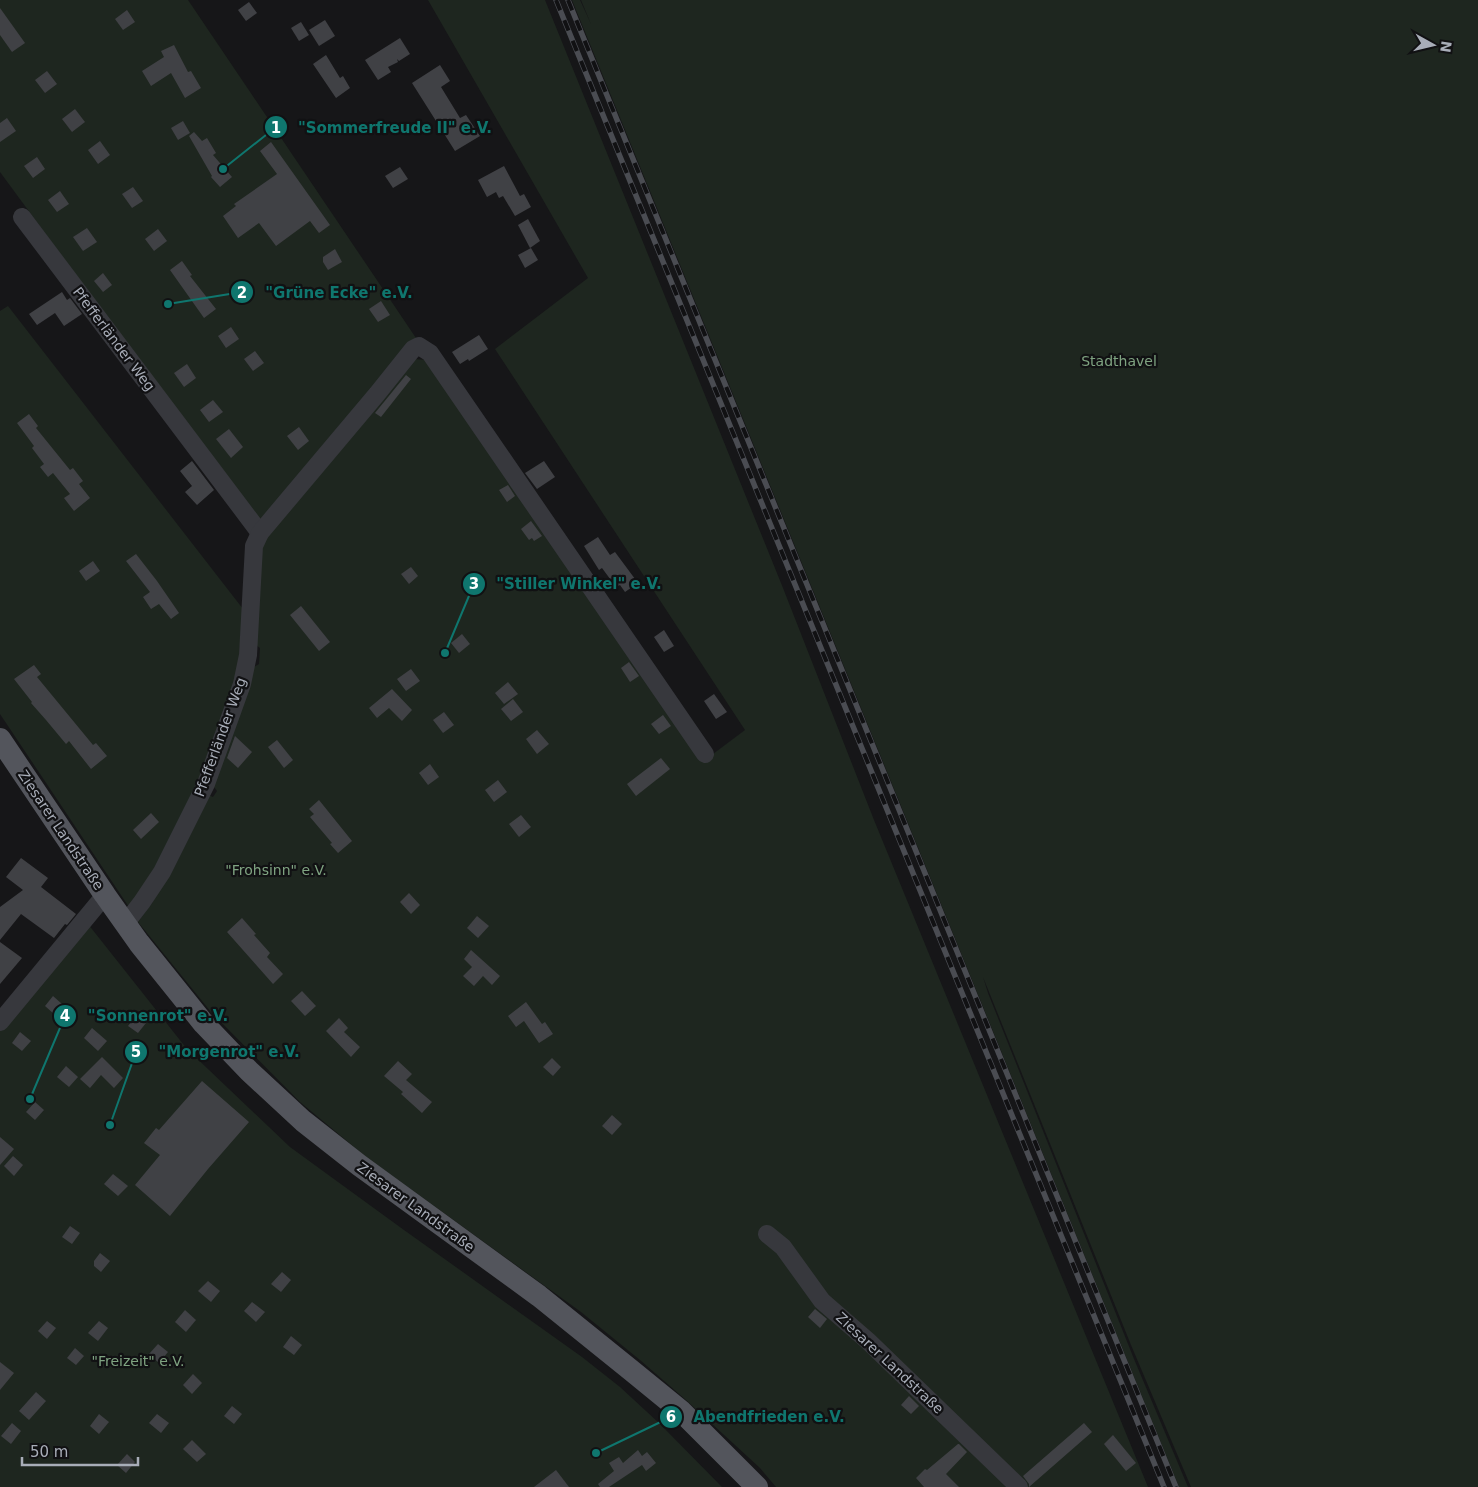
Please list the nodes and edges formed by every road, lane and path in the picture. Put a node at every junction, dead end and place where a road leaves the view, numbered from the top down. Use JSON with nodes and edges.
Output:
{"nodes":[{"id":1,"x":22,"y":217,"type":"dead end"},
{"id":2,"x":260,"y":533,"type":"junction"},
{"id":3,"x":0,"y":740,"type":"edge"},
{"id":4,"x":705,"y":754,"type":"dead end"},
{"id":5,"x":105,"y":896,"type":"junction"},
{"id":6,"x":125,"y":924,"type":"junction"},
{"id":7,"x":0,"y":1022,"type":"edge"},
{"id":8,"x":767,"y":1234,"type":"dead end"},
{"id":9,"x":757,"y":1487,"type":"edge"},
{"id":10,"x":1019,"y":1487,"type":"edge"}],
"edges":[{"from":1,"to":2,"type":"street","name":"Pfefferländer Weg"},
{"from":2,"to":4,"type":"street","name":"Pfefferländer Weg"},
{"from":2,"to":6,"type":"street","name":"Pfefferländer Weg"},
{"from":3,"to":5,"type":"main road","name":"Ziesarer Landstraße"},
{"from":5,"to":6,"type":"main road","name":"Ziesarer Landstraße"},
{"from":5,"to":7,"type":"street","name":"Ziesarer Landstraße"},
{"from":6,"to":9,"type":"main road","name":"Ziesarer Landstraße"},
{"from":8,"to":10,"type":"street","name":"Ziesarer Landstraße"}]}
